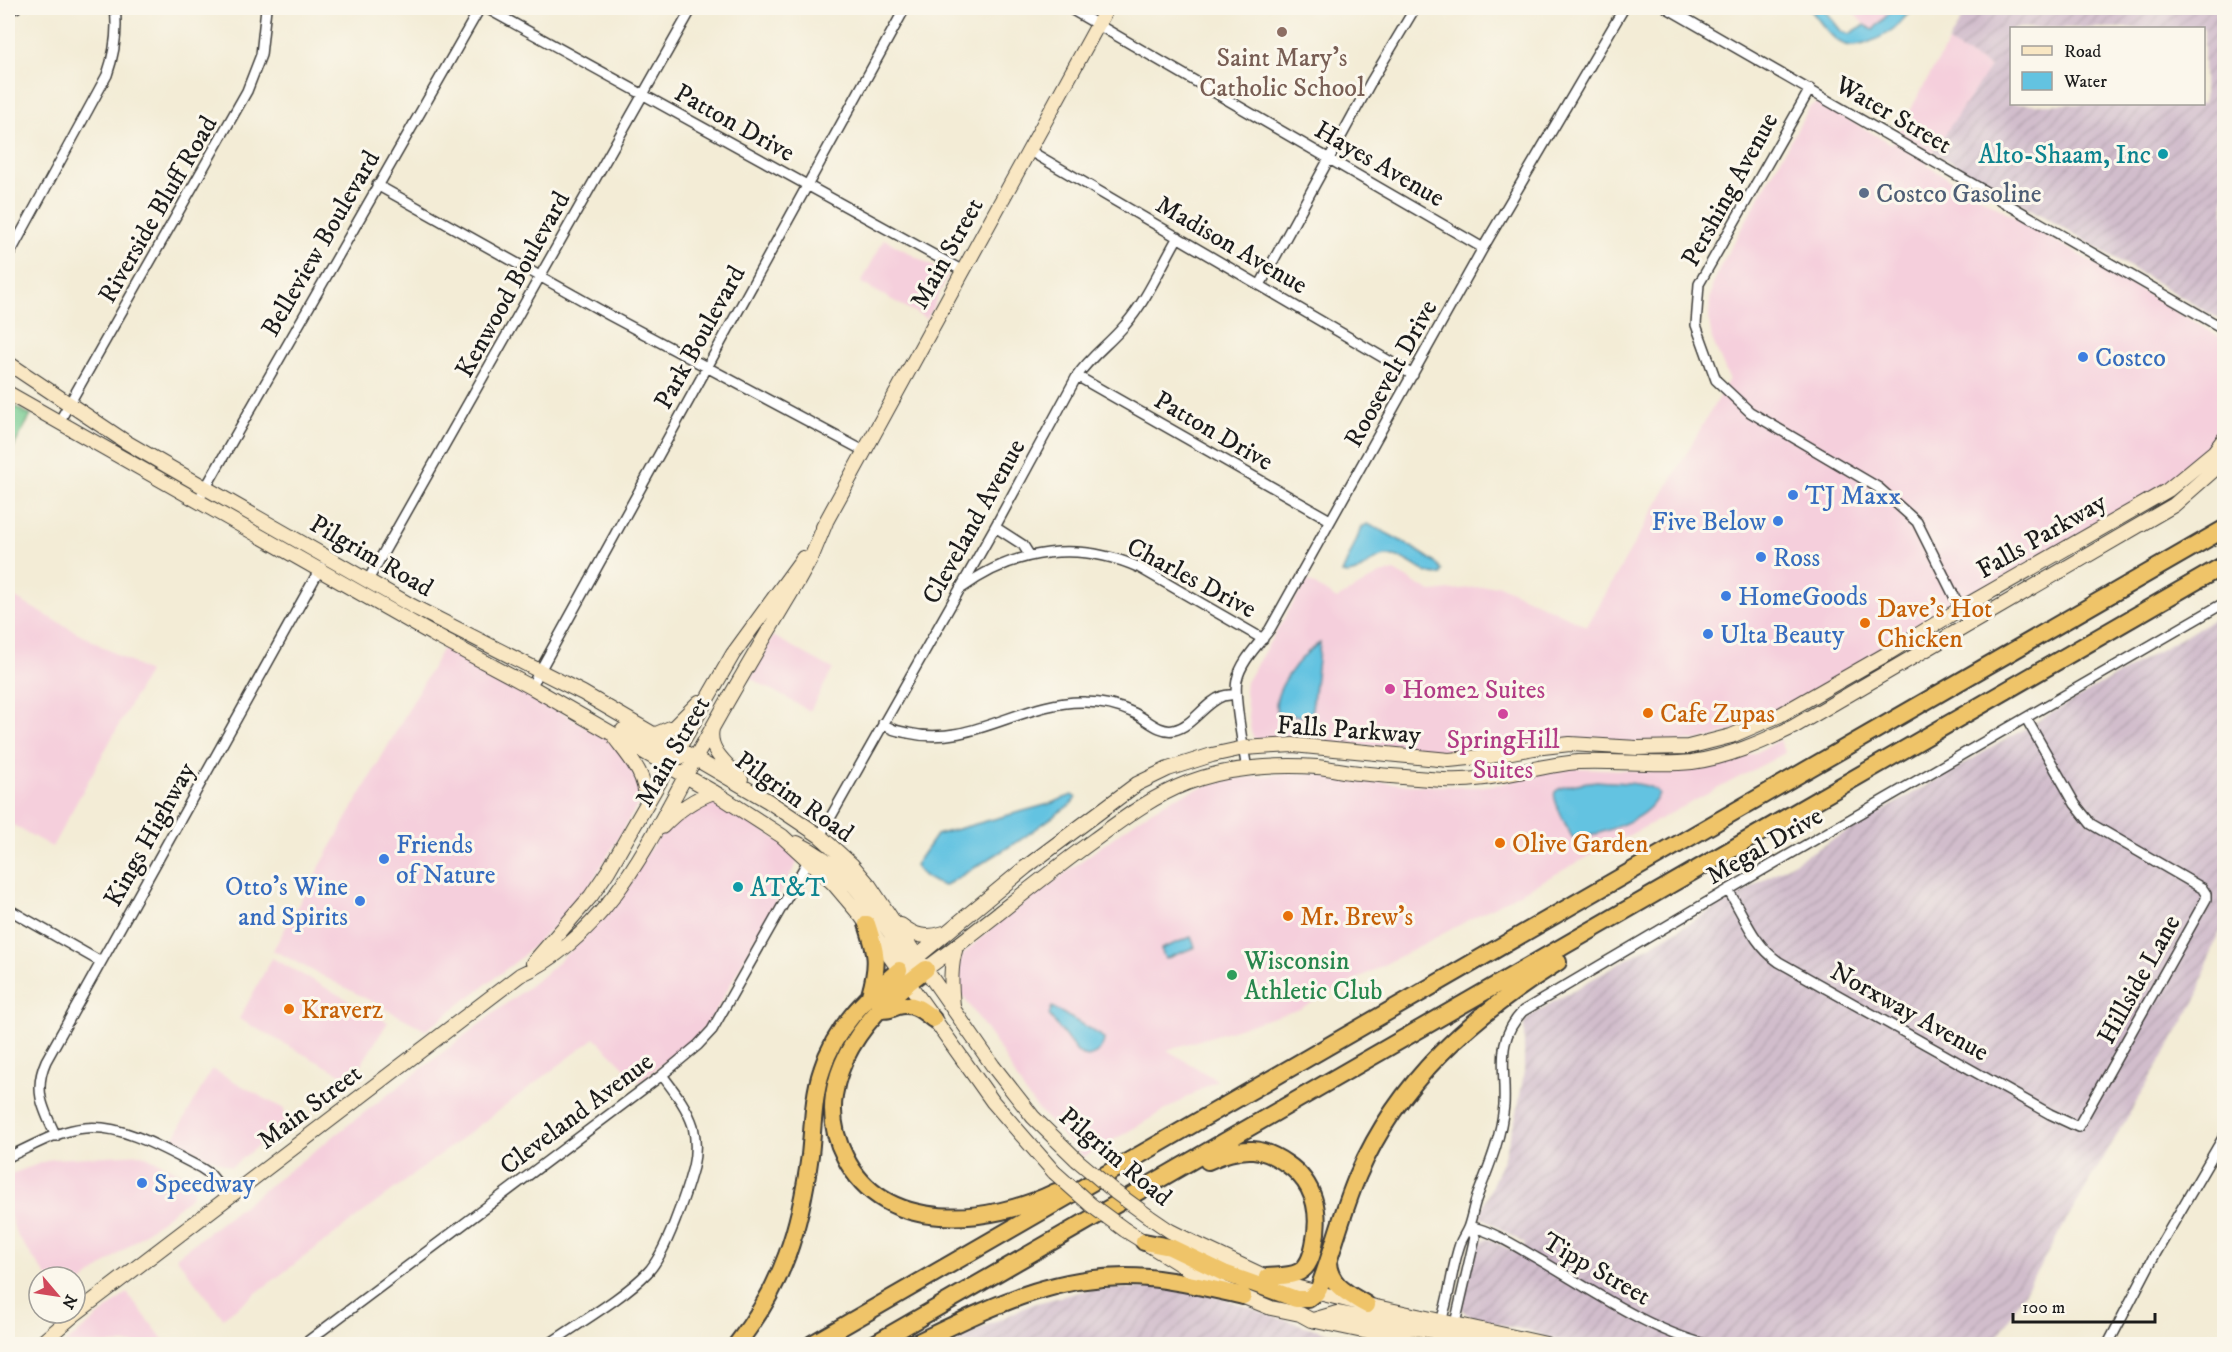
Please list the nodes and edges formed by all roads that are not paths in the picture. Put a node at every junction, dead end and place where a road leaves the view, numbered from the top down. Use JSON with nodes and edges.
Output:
{"nodes":[{"id":1,"x":16,"y":8,"type":"edge"},
{"id":2,"x":116,"y":8,"type":"edge"},
{"id":3,"x":266,"y":8,"type":"edge"},
{"id":4,"x":480,"y":8,"type":"edge"},
{"id":5,"x":486,"y":8,"type":"edge"},
{"id":6,"x":692,"y":8,"type":"edge"},
{"id":7,"x":905,"y":8,"type":"edge"},
{"id":8,"x":1069,"y":8,"type":"edge"},
{"id":9,"x":1107,"y":8,"type":"edge"},
{"id":10,"x":1415,"y":8,"type":"edge"},
{"id":11,"x":1624,"y":8,"type":"edge"},
{"id":12,"x":1667,"y":8,"type":"edge"},
{"id":13,"x":8,"y":11,"type":"edge"},
{"id":14,"x":1099,"y":23,"type":"junction"},
{"id":15,"x":1810,"y":89,"type":"junction"},
{"id":16,"x":643,"y":94,"type":"junction"},
{"id":17,"x":1030,"y":151,"type":"junction"},
{"id":18,"x":1329,"y":159,"type":"junction"},
{"id":19,"x":377,"y":185,"type":"junction"},
{"id":20,"x":807,"y":186,"type":"junction"},
{"id":21,"x":1178,"y":237,"type":"junction"},
{"id":22,"x":1483,"y":248,"type":"junction"},
{"id":23,"x":8,"y":257,"type":"edge"},
{"id":24,"x":963,"y":271,"type":"junction"},
{"id":25,"x":540,"y":276,"type":"junction"},
{"id":26,"x":1260,"y":285,"type":"junction"},
{"id":27,"x":2224,"y":329,"type":"edge"},
{"id":28,"x":8,"y":363,"type":"edge"},
{"id":29,"x":707,"y":367,"type":"junction"},
{"id":30,"x":1413,"y":375,"type":"junction"},
{"id":31,"x":1077,"y":376,"type":"junction"},
{"id":32,"x":8,"y":393,"type":"edge"},
{"id":33,"x":69,"y":404,"type":"junction"},
{"id":34,"x":59,"y":422,"type":"junction"},
{"id":35,"x":2224,"y":439,"type":"edge"},
{"id":36,"x":864,"y":451,"type":"junction"},
{"id":37,"x":2224,"y":461,"type":"edge"},
{"id":38,"x":206,"y":487,"type":"junction"},
{"id":39,"x":198,"y":501,"type":"junction"},
{"id":40,"x":1330,"y":520,"type":"junction"},
{"id":41,"x":826,"y":522,"type":"junction"},
{"id":42,"x":995,"y":527,"type":"junction"},
{"id":43,"x":2224,"y":528,"type":"edge"},
{"id":44,"x":1030,"y":556,"type":"junction"},
{"id":45,"x":327,"y":557,"type":"junction"},
{"id":46,"x":2224,"y":565,"type":"edge"},
{"id":47,"x":319,"y":570,"type":"junction"},
{"id":48,"x":368,"y":580,"type":"junction"},
{"id":49,"x":959,"y":590,"type":"junction"},
{"id":50,"x":2224,"y":603,"type":"edge"},
{"id":51,"x":412,"y":606,"type":"junction"},
{"id":52,"x":1960,"y":609,"type":"junction"},
{"id":53,"x":405,"y":618,"type":"junction"},
{"id":54,"x":1968,"y":624,"type":"junction"},
{"id":55,"x":1263,"y":639,"type":"junction"},
{"id":56,"x":539,"y":671,"type":"junction"},
{"id":57,"x":715,"y":684,"type":"junction"},
{"id":58,"x":531,"y":687,"type":"junction"},
{"id":59,"x":1236,"y":694,"type":"junction"},
{"id":60,"x":583,"y":717,"type":"junction"},
{"id":61,"x":2026,"y":718,"type":"junction"},
{"id":62,"x":883,"y":723,"type":"junction"},
{"id":63,"x":712,"y":728,"type":"junction"},
{"id":64,"x":612,"y":734,"type":"junction"},
{"id":65,"x":656,"y":734,"type":"junction"},
{"id":66,"x":1244,"y":748,"type":"junction"},
{"id":67,"x":673,"y":757,"type":"junction"},
{"id":68,"x":695,"y":758,"type":"junction"},
{"id":69,"x":1246,"y":770,"type":"junction"},
{"id":70,"x":685,"y":776,"type":"junction"},
{"id":71,"x":714,"y":792,"type":"junction"},
{"id":72,"x":753,"y":792,"type":"junction"},
{"id":73,"x":647,"y":802,"type":"junction"},
{"id":74,"x":1789,"y":816,"type":"junction"},
{"id":75,"x":782,"y":836,"type":"junction"},
{"id":76,"x":820,"y":836,"type":"junction"},
{"id":77,"x":650,"y":839,"type":"junction"},
{"id":78,"x":809,"y":860,"type":"junction"},
{"id":79,"x":1728,"y":890,"type":"junction"},
{"id":80,"x":8,"y":909,"type":"edge"},
{"id":81,"x":580,"y":909,"type":"junction"},
{"id":82,"x":892,"y":917,"type":"junction"},
{"id":83,"x":594,"y":918,"type":"junction"},
{"id":84,"x":867,"y":924,"type":"junction"},
{"id":85,"x":945,"y":932,"type":"junction"},
{"id":86,"x":956,"y":947,"type":"junction"},
{"id":87,"x":101,"y":962,"type":"junction"},
{"id":88,"x":912,"y":969,"type":"junction"},
{"id":89,"x":523,"y":974,"type":"junction"},
{"id":90,"x":870,"y":994,"type":"junction"},
{"id":91,"x":953,"y":1008,"type":"junction"},
{"id":92,"x":879,"y":1009,"type":"junction"},
{"id":93,"x":1381,"y":1016,"type":"junction"},
{"id":94,"x":933,"y":1019,"type":"junction"},
{"id":95,"x":663,"y":1075,"type":"junction"},
{"id":96,"x":2091,"y":1106,"type":"joint"},
{"id":97,"x":56,"y":1136,"type":"junction"},
{"id":98,"x":2224,"y":1137,"type":"edge"},
{"id":99,"x":8,"y":1157,"type":"edge"},
{"id":100,"x":229,"y":1197,"type":"junction"},
{"id":101,"x":1469,"y":1226,"type":"junction"},
{"id":102,"x":1144,"y":1242,"type":"junction"},
{"id":103,"x":1328,"y":1262,"type":"junction"},
{"id":104,"x":1267,"y":1277,"type":"junction"},
{"id":105,"x":1316,"y":1293,"type":"junction"},
{"id":106,"x":1243,"y":1296,"type":"junction"},
{"id":107,"x":946,"y":1303,"type":"junction"},
{"id":108,"x":1367,"y":1305,"type":"junction"},
{"id":109,"x":1311,"y":1320,"type":"junction"},
{"id":110,"x":1437,"y":1335,"type":"edge"},
{"id":111,"x":1452,"y":1336,"type":"edge"},
{"id":112,"x":40,"y":1344,"type":"edge"},
{"id":113,"x":304,"y":1344,"type":"edge"},
{"id":114,"x":549,"y":1344,"type":"edge"},
{"id":115,"x":737,"y":1344,"type":"edge"},
{"id":116,"x":812,"y":1344,"type":"edge"},
{"id":117,"x":874,"y":1344,"type":"edge"},
{"id":118,"x":914,"y":1344,"type":"edge"},
{"id":119,"x":1424,"y":1344,"type":"edge"},
{"id":120,"x":1497,"y":1344,"type":"edge"},
{"id":121,"x":1546,"y":1344,"type":"edge"},
{"id":122,"x":1705,"y":1344,"type":"edge"},
{"id":123,"x":2108,"y":1344,"type":"edge"}],
"edges":[{"from":1,"to":13,"type":"street"},
{"from":2,"to":23,"type":"street"},
{"from":3,"to":33,"type":"street","name":"Riverside Bluff Road"},
{"from":4,"to":19,"type":"street","name":"Belleview Boulevard"},
{"from":5,"to":16,"type":"street","name":"Patton Drive"},
{"from":6,"to":16,"type":"street","name":"Kenwood Boulevard"},
{"from":7,"to":20,"type":"street","name":"Park Boulevard"},
{"from":8,"to":14,"type":"street","name":"Hayes Avenue"},
{"from":9,"to":14,"type":"street","name":"Main Street"},
{"from":10,"to":18,"type":"street"},
{"from":11,"to":22,"type":"street","name":"Roosevelt Drive"},
{"from":12,"to":15,"type":"street","name":"Water Street"},
{"from":14,"to":17,"type":"street","name":"Main Street"},
{"from":14,"to":18,"type":"street","name":"Hayes Avenue"},
{"from":15,"to":27,"type":"street","name":"Water Street"},
{"from":15,"to":52,"type":"street","name":"Pershing Avenue"},
{"from":16,"to":20,"type":"street","name":"Patton Drive"},
{"from":16,"to":25,"type":"street","name":"Kenwood Boulevard"},
{"from":17,"to":21,"type":"street","name":"Madison Avenue"},
{"from":17,"to":24,"type":"street","name":"Main Street"},
{"from":18,"to":22,"type":"street","name":"Hayes Avenue"},
{"from":18,"to":26,"type":"street"},
{"from":19,"to":25,"type":"street"},
{"from":19,"to":38,"type":"street","name":"Belleview Boulevard"},
{"from":20,"to":24,"type":"street","name":"Patton Drive"},
{"from":20,"to":29,"type":"street","name":"Park Boulevard"},
{"from":21,"to":26,"type":"street","name":"Madison Avenue"},
{"from":21,"to":31,"type":"street","name":"Cleveland Avenue"},
{"from":22,"to":30,"type":"street","name":"Roosevelt Drive"},
{"from":24,"to":36,"type":"street","name":"Main Street"},
{"from":25,"to":29,"type":"street"},
{"from":25,"to":48,"type":"street","name":"Kenwood Boulevard"},
{"from":26,"to":30,"type":"street","name":"Madison Avenue"},
{"from":28,"to":33,"type":"street","name":"Pilgrim Road"},
{"from":29,"to":36,"type":"street"},
{"from":29,"to":56,"type":"street","name":"Park Boulevard"},
{"from":30,"to":40,"type":"street","name":"Roosevelt Drive"},
{"from":31,"to":40,"type":"street","name":"Patton Drive"},
{"from":31,"to":42,"type":"street","name":"Cleveland Avenue"},
{"from":32,"to":34,"type":"street","name":"Pilgrim Road"},
{"from":33,"to":34,"type":"street","name":"Riverside Bluff Road"},
{"from":33,"to":38,"type":"street","name":"Pilgrim Road"},
{"from":34,"to":39,"type":"street","name":"Pilgrim Road"},
{"from":35,"to":52,"type":"street","name":"Falls Parkway"},
{"from":36,"to":41,"type":"street","name":"Main Street"},
{"from":37,"to":54,"type":"street","name":"Falls Parkway"},
{"from":38,"to":39,"type":"street","name":"Belleview Boulevard"},
{"from":38,"to":45,"type":"street","name":"Pilgrim Road"},
{"from":39,"to":47,"type":"street","name":"Pilgrim Road"},
{"from":40,"to":55,"type":"street","name":"Roosevelt Drive"},
{"from":41,"to":57,"type":"street","name":"Main Street"},
{"from":41,"to":63,"type":"street","name":"Main Street"},
{"from":42,"to":44,"type":"street"},
{"from":42,"to":49,"type":"street","name":"Cleveland Avenue"},
{"from":43,"to":93,"type":"highway"},
{"from":44,"to":49,"type":"street","name":"Charles Drive"},
{"from":44,"to":55,"type":"street","name":"Charles Drive"},
{"from":45,"to":47,"type":"street","name":"Kings Highway"},
{"from":45,"to":48,"type":"street","name":"Pilgrim Road"},
{"from":46,"to":74,"type":"highway"},
{"from":47,"to":53,"type":"street","name":"Pilgrim Road"},
{"from":47,"to":87,"type":"street","name":"Kings Highway"},
{"from":48,"to":51,"type":"street","name":"Pilgrim Road"},
{"from":49,"to":62,"type":"street","name":"Cleveland Avenue"},
{"from":50,"to":61,"type":"street","name":"Megal Drive"},
{"from":51,"to":53,"type":"street"},
{"from":51,"to":56,"type":"street","name":"Pilgrim Road"},
{"from":52,"to":54,"type":"street","name":"Pershing Avenue"},
{"from":52,"to":66,"type":"street","name":"Falls Parkway"},
{"from":53,"to":58,"type":"street","name":"Pilgrim Road"},
{"from":54,"to":69,"type":"street","name":"Falls Parkway"},
{"from":55,"to":59,"type":"street","name":"Roosevelt Drive"},
{"from":56,"to":58,"type":"street","name":"Park Boulevard"},
{"from":56,"to":65,"type":"street","name":"Pilgrim Road"},
{"from":57,"to":65,"type":"street"},
{"from":57,"to":67,"type":"street","name":"Main Street"},
{"from":58,"to":60,"type":"street","name":"Pilgrim Road"},
{"from":59,"to":62,"type":"street"},
{"from":59,"to":66,"type":"street","name":"Roosevelt Drive"},
{"from":60,"to":64,"type":"street","name":"Pilgrim Road"},
{"from":60,"to":67,"type":"street"},
{"from":61,"to":79,"type":"street","name":"Megal Drive"},
{"from":61,"to":96,"type":"street","name":"Hillside Lane"},
{"from":62,"to":76,"type":"street","name":"Cleveland Avenue"},
{"from":63,"to":68,"type":"street","name":"Main Street"},
{"from":63,"to":72,"type":"street"},
{"from":64,"to":67,"type":"street","name":"Pilgrim Road"},
{"from":64,"to":73,"type":"street"},
{"from":65,"to":67,"type":"street","name":"Pilgrim Road"},
{"from":66,"to":69,"type":"street","name":"Roosevelt Drive"},
{"from":66,"to":85,"type":"street","name":"Falls Parkway"},
{"from":67,"to":68,"type":"street","name":"Pilgrim Road"},
{"from":67,"to":70,"type":"street","name":"Pilgrim Road"},
{"from":67,"to":73,"type":"street","name":"Main Street"},
{"from":68,"to":70,"type":"street","name":"Main Street"},
{"from":68,"to":72,"type":"street","name":"Pilgrim Road"},
{"from":69,"to":86,"type":"street","name":"Falls Parkway"},
{"from":70,"to":71,"type":"street","name":"Pilgrim Road"},
{"from":70,"to":77,"type":"street","name":"Main Street"},
{"from":71,"to":75,"type":"street","name":"Pilgrim Road"},
{"from":71,"to":77,"type":"street"},
{"from":72,"to":76,"type":"street","name":"Pilgrim Road"},
{"from":73,"to":81,"type":"street","name":"Main Street"},
{"from":74,"to":103,"type":"highway"},
{"from":74,"to":107,"type":"highway"},
{"from":75,"to":78,"type":"street","name":"Pilgrim Road"},
{"from":75,"to":88,"type":"street"},
{"from":76,"to":82,"type":"street","name":"Pilgrim Road"},
{"from":77,"to":83,"type":"street","name":"Main Street"},
{"from":78,"to":84,"type":"street","name":"Pilgrim Road"},
{"from":78,"to":95,"type":"street","name":"Cleveland Avenue"},
{"from":79,"to":96,"type":"street","name":"Norxway Avenue"},
{"from":79,"to":101,"type":"street","name":"Megal Drive"},
{"from":80,"to":87,"type":"street"},
{"from":81,"to":83,"type":"street"},
{"from":81,"to":89,"type":"street","name":"Main Street"},
{"from":82,"to":85,"type":"street"},
{"from":82,"to":88,"type":"street","name":"Pilgrim Road"},
{"from":83,"to":89,"type":"street","name":"Main Street"},
{"from":84,"to":88,"type":"street","name":"Pilgrim Road"},
{"from":84,"to":90,"type":"highway"},
{"from":85,"to":88,"type":"street","name":"Falls Parkway"},
{"from":86,"to":88,"type":"street","name":"Falls Parkway"},
{"from":86,"to":91,"type":"street"},
{"from":87,"to":97,"type":"street","name":"Kings Highway"},
{"from":88,"to":90,"type":"highway"},
{"from":88,"to":91,"type":"street","name":"Pilgrim Road"},
{"from":88,"to":92,"type":"highway"},
{"from":88,"to":94,"type":"street","name":"Pilgrim Road"},
{"from":89,"to":100,"type":"street","name":"Main Street"},
{"from":90,"to":115,"type":"highway"},
{"from":91,"to":104,"type":"street","name":"Pilgrim Road","bridge":true},
{"from":92,"to":93,"type":"highway"},
{"from":92,"to":94,"type":"highway"},
{"from":93,"to":116,"type":"highway"},
{"from":94,"to":102,"type":"street","name":"Pilgrim Road","bridge":true},
{"from":95,"to":113,"type":"street","name":"Cleveland Avenue"},
{"from":95,"to":114,"type":"street"},
{"from":97,"to":99,"type":"street"},
{"from":97,"to":100,"type":"street"},
{"from":98,"to":123,"type":"street"},
{"from":100,"to":112,"type":"street","name":"Main Street"},
{"from":101,"to":110,"type":"street","name":"Megal Drive"},
{"from":101,"to":111,"type":"street","name":"Megal Drive"},
{"from":101,"to":122,"type":"street","name":"Tipp Street"},
{"from":102,"to":105,"type":"highway"},
{"from":102,"to":106,"type":"street","name":"Pilgrim Road"},
{"from":103,"to":105,"type":"highway"},
{"from":103,"to":108,"type":"highway"},
{"from":104,"to":105,"type":"street","name":"Pilgrim Road"},
{"from":104,"to":107,"type":"highway"},
{"from":105,"to":108,"type":"street","name":"Pilgrim Road"},
{"from":106,"to":109,"type":"street","name":"Pilgrim Road"},
{"from":106,"to":118,"type":"highway"},
{"from":107,"to":117,"type":"highway"},
{"from":108,"to":110,"type":"street","name":"Pilgrim Road"},
{"from":109,"to":110,"type":"street"},
{"from":109,"to":119,"type":"street","name":"Pilgrim Road"},
{"from":110,"to":111,"type":"street"},
{"from":110,"to":111,"type":"street","name":"Pilgrim Road"},
{"from":111,"to":120,"type":"street"},
{"from":111,"to":121,"type":"street","name":"Pilgrim Road"}]}
